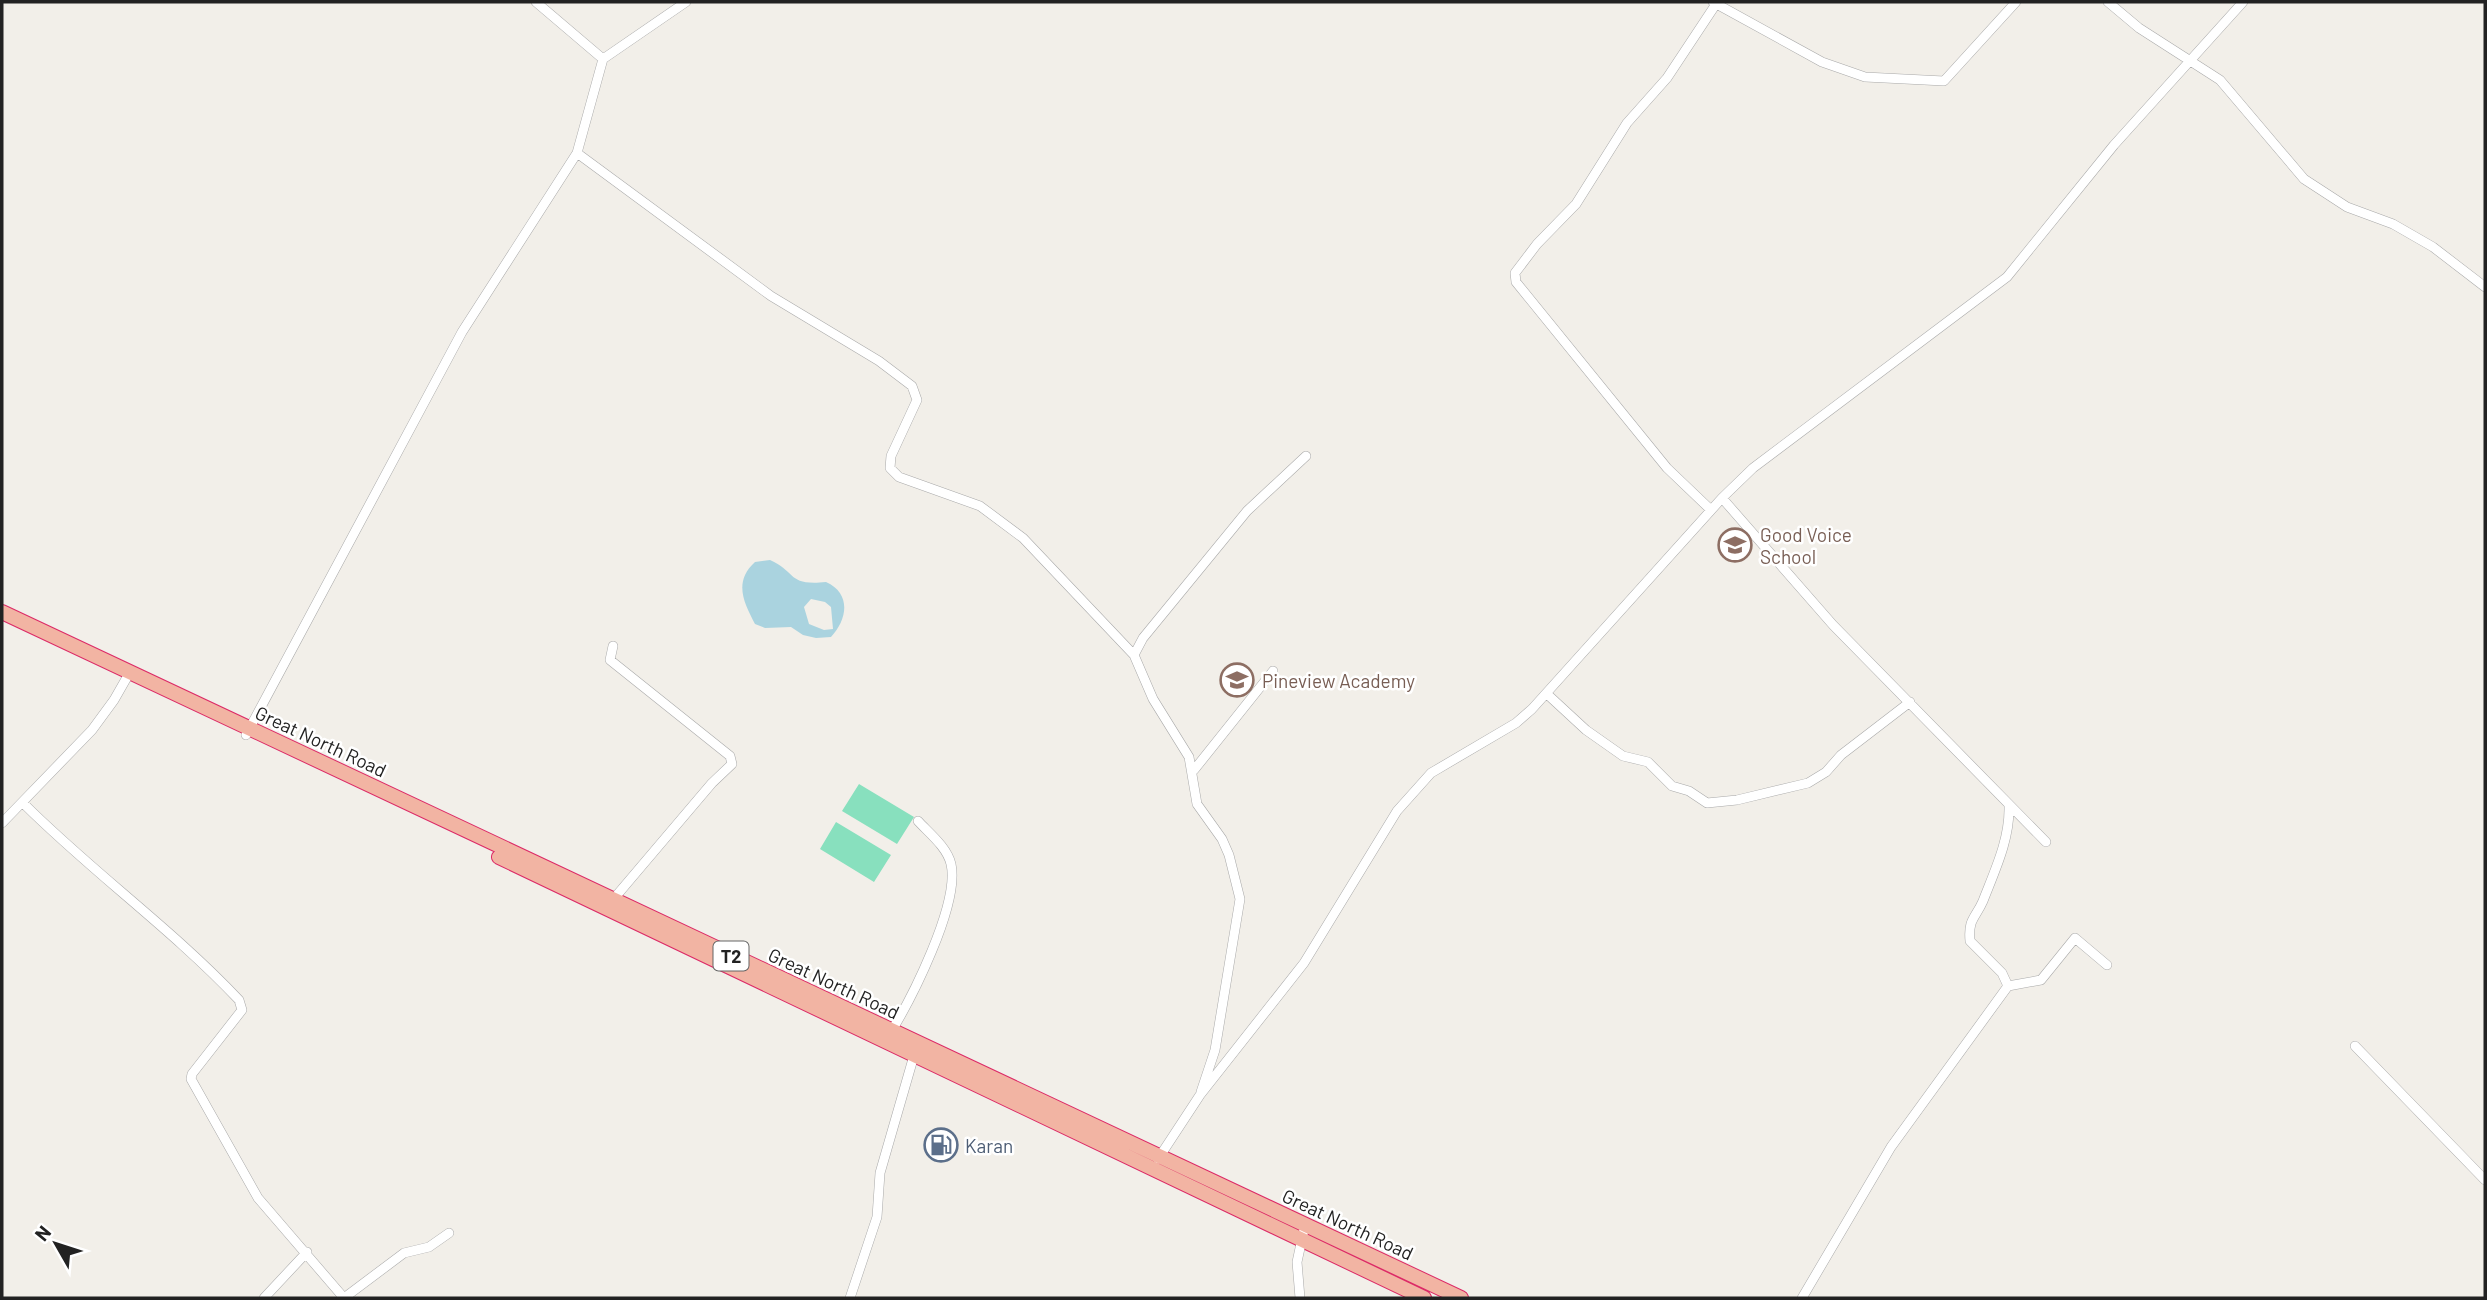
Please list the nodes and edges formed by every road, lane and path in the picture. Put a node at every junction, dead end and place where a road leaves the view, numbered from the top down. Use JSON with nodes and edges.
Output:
{"nodes":[{"id":1,"x":536,"y":2,"type":"edge"},
{"id":2,"x":686,"y":2,"type":"edge"},
{"id":3,"x":2016,"y":2,"type":"edge"},
{"id":4,"x":2108,"y":2,"type":"edge"},
{"id":5,"x":2243,"y":2,"type":"edge"},
{"id":6,"x":1715,"y":3,"type":"edge"},
{"id":7,"x":603,"y":59,"type":"junction"},
{"id":8,"x":2188,"y":61,"type":"junction"},
{"id":9,"x":577,"y":153,"type":"junction"},
{"id":10,"x":2485,"y":287,"type":"edge"},
{"id":11,"x":1306,"y":456,"type":"dead end"},
{"id":12,"x":1721,"y":498,"type":"junction"},
{"id":13,"x":1711,"y":510,"type":"junction"},
{"id":14,"x":2,"y":612,"type":"edge"},
{"id":15,"x":2,"y":623,"type":"edge"},
{"id":16,"x":613,"y":646,"type":"dead end"},
{"id":17,"x":1134,"y":655,"type":"junction"},
{"id":18,"x":1273,"y":671,"type":"dead end"},
{"id":19,"x":127,"y":676,"type":"junction"},
{"id":20,"x":1547,"y":694,"type":"junction"},
{"id":21,"x":1910,"y":702,"type":"junction"},
{"id":22,"x":248,"y":732,"type":"junction"},
{"id":23,"x":1194,"y":770,"type":"junction"},
{"id":24,"x":23,"y":803,"type":"junction"},
{"id":25,"x":2009,"y":806,"type":"junction"},
{"id":26,"x":918,"y":821,"type":"dead end"},
{"id":27,"x":2,"y":823,"type":"edge"},
{"id":28,"x":2046,"y":842,"type":"dead end"},
{"id":29,"x":609,"y":905,"type":"junction"},
{"id":30,"x":2107,"y":965,"type":"dead end"},
{"id":31,"x":2008,"y":986,"type":"junction"},
{"id":32,"x":888,"y":1037,"type":"junction"},
{"id":33,"x":2355,"y":1046,"type":"dead end"},
{"id":34,"x":916,"y":1049,"type":"junction"},
{"id":35,"x":1200,"y":1094,"type":"junction"},
{"id":36,"x":1156,"y":1162,"type":"junction"},
{"id":37,"x":2485,"y":1180,"type":"edge"},
{"id":38,"x":1303,"y":1232,"type":"junction"},
{"id":39,"x":449,"y":1233,"type":"dead end"},
{"id":40,"x":307,"y":1252,"type":"junction"},
{"id":41,"x":1298,"y":1297,"type":"edge"},
{"id":42,"x":264,"y":1298,"type":"edge"},
{"id":43,"x":344,"y":1298,"type":"edge"},
{"id":44,"x":850,"y":1298,"type":"edge"},
{"id":45,"x":1424,"y":1298,"type":"edge"},
{"id":46,"x":1461,"y":1298,"type":"edge"},
{"id":47,"x":1802,"y":1298,"type":"edge"}],
"edges":[{"from":1,"to":7,"type":"street"},
{"from":2,"to":7,"type":"street"},
{"from":3,"to":6,"type":"street"},
{"from":4,"to":8,"type":"street"},
{"from":5,"to":8,"type":"street"},
{"from":6,"to":13,"type":"street"},
{"from":7,"to":9,"type":"street"},
{"from":8,"to":10,"type":"street"},
{"from":8,"to":12,"type":"street"},
{"from":9,"to":17,"type":"street"},
{"from":9,"to":22,"type":"street"},
{"from":11,"to":17,"type":"street"},
{"from":12,"to":13,"type":"street"},
{"from":12,"to":21,"type":"street"},
{"from":13,"to":20,"type":"street"},
{"from":14,"to":19,"type":"highway","name":"Great North Road","number":"T2"},
{"from":15,"to":19,"type":"highway","name":"Great North Road","number":"T2"},
{"from":16,"to":29,"type":"street"},
{"from":17,"to":23,"type":"street"},
{"from":18,"to":23,"type":"street"},
{"from":19,"to":22,"type":"highway","name":"Great North Road","number":"T2"},
{"from":19,"to":24,"type":"street"},
{"from":20,"to":21,"type":"street"},
{"from":20,"to":35,"type":"street"},
{"from":21,"to":25,"type":"street"},
{"from":22,"to":29,"type":"highway","name":"Great North Road","number":"T2"},
{"from":23,"to":35,"type":"street"},
{"from":24,"to":27,"type":"street"},
{"from":24,"to":40,"type":"street"},
{"from":25,"to":28,"type":"street"},
{"from":25,"to":31,"type":"street"},
{"from":26,"to":32,"type":"street"},
{"from":29,"to":32,"type":"highway","name":"Great North Road","number":"T2"},
{"from":30,"to":31,"type":"street"},
{"from":31,"to":47,"type":"street"},
{"from":32,"to":34,"type":"highway","name":"Great North Road","number":"T2"},
{"from":33,"to":37,"type":"street"},
{"from":34,"to":36,"type":"highway","name":"Great North Road","number":"T2"},
{"from":34,"to":44,"type":"street"},
{"from":35,"to":36,"type":"street"},
{"from":36,"to":38,"type":"highway","name":"Great North Road","number":"T2"},
{"from":38,"to":41,"type":"street"},
{"from":38,"to":45,"type":"highway","name":"Great North Road","number":"T2"},
{"from":38,"to":46,"type":"highway","name":"Great North Road","number":"T2"},
{"from":39,"to":43,"type":"street"},
{"from":40,"to":42,"type":"street"},
{"from":40,"to":43,"type":"street"}]}
